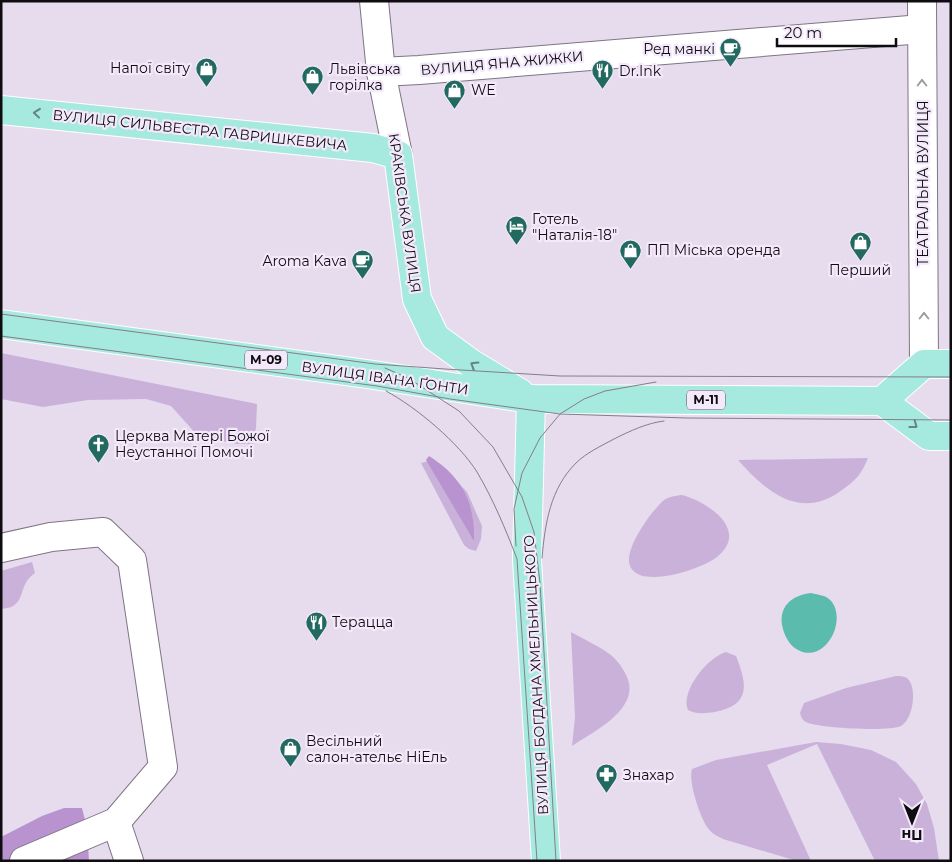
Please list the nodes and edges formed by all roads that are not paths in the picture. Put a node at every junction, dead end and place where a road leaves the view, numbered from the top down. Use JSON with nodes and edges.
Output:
{"nodes":[{"id":1,"x":374,"y":1,"type":"edge"},
{"id":2,"x":922,"y":1,"type":"edge"},
{"id":3,"x":922,"y":29,"type":"junction"},
{"id":4,"x":381,"y":72,"type":"junction"},
{"id":5,"x":1,"y":110,"type":"edge"},
{"id":6,"x":398,"y":155,"type":"junction"},
{"id":7,"x":1,"y":324,"type":"edge"},
{"id":8,"x":924,"y":364,"type":"junction"},
{"id":9,"x":951,"y":364,"type":"edge"},
{"id":10,"x":531,"y":399,"type":"junction"},
{"id":11,"x":882,"y":401,"type":"junction"},
{"id":12,"x":951,"y":436,"type":"edge"},
{"id":13,"x":1,"y":548,"type":"edge"},
{"id":14,"x":116,"y":822,"type":"junction"},
{"id":15,"x":24,"y":861,"type":"edge"},
{"id":16,"x":129,"y":861,"type":"edge"},
{"id":17,"x":546,"y":861,"type":"edge"}],
"edges":[{"from":1,"to":4,"type":"street","name":"КРАКІВСЬКА ВУЛИЦЯ"},
{"from":2,"to":3,"type":"street","name":"ТЕАТРАЛЬНА ВУЛИЦЯ"},
{"from":3,"to":4,"type":"street","name":"ВУЛИЦЯ ЯНА ЖИЖКИ"},
{"from":8,"to":3,"type":"street","name":"ТЕАТРАЛЬНА ВУЛИЦЯ","one_way":true},
{"from":4,"to":6,"type":"street","name":"КРАКІВСЬКА ВУЛИЦЯ"},
{"from":6,"to":5,"type":"main road","name":"ВУЛИЦЯ СИЛЬВЕСТРА ГАВРИШКЕВИЧА","one_way":true},
{"from":10,"to":6,"type":"main road","name":"КРАКІВСЬКА ВУЛИЦЯ","one_way":true},
{"from":7,"to":10,"type":"main road","name":"ВУЛИЦЯ ІВАНА ҐОНТИ","number":"М-09"},
{"from":8,"to":9,"type":"main road"},
{"from":8,"to":11,"type":"main road"},
{"from":10,"to":11,"type":"main road","number":"М-11"},
{"from":10,"to":17,"type":"main road","name":"ВУЛИЦЯ БОГДАНА ХМЕЛЬНИЦЬКОГО"},
{"from":11,"to":12,"type":"main road","one_way":true},
{"from":13,"to":14,"type":"street"},
{"from":14,"to":15,"type":"street"},
{"from":14,"to":16,"type":"street"}]}
